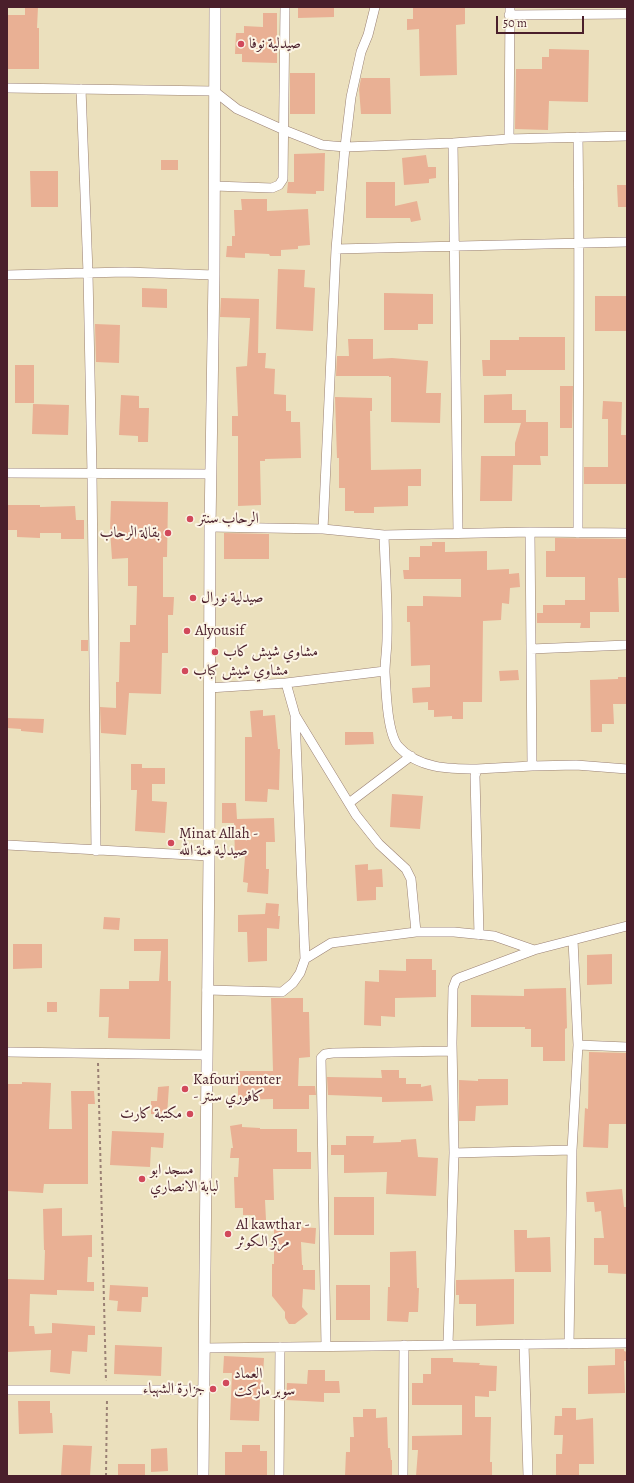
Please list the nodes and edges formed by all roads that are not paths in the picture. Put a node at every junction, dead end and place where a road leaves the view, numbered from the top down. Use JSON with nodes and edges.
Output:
{"nodes":[{"id":1,"x":215,"y":7,"type":"edge"},
{"id":2,"x":285,"y":7,"type":"edge"},
{"id":3,"x":375,"y":7,"type":"edge"},
{"id":4,"x":510,"y":11,"type":"edge"},
{"id":5,"x":627,"y":14,"type":"edge"},
{"id":6,"x":7,"y":88,"type":"edge"},
{"id":7,"x":81,"y":89,"type":"junction"},
{"id":8,"x":214,"y":91,"type":"junction"},
{"id":9,"x":284,"y":130,"type":"junction"},
{"id":10,"x":627,"y":136,"type":"edge"},
{"id":11,"x":578,"y":137,"type":"junction"},
{"id":12,"x":509,"y":139,"type":"junction"},
{"id":13,"x":453,"y":143,"type":"junction"},
{"id":14,"x":345,"y":147,"type":"junction"},
{"id":15,"x":214,"y":186,"type":"junction"},
{"id":16,"x":627,"y":242,"type":"edge"},
{"id":17,"x":580,"y":243,"type":"junction"},
{"id":18,"x":455,"y":246,"type":"junction"},
{"id":19,"x":336,"y":248,"type":"junction"},
{"id":20,"x":88,"y":273,"type":"junction"},
{"id":21,"x":7,"y":275,"type":"edge"},
{"id":22,"x":214,"y":276,"type":"junction"},
{"id":23,"x":7,"y":473,"type":"edge"},
{"id":24,"x":92,"y":474,"type":"junction"},
{"id":25,"x":211,"y":474,"type":"junction"},
{"id":26,"x":210,"y":527,"type":"junction"},
{"id":27,"x":323,"y":529,"type":"junction"},
{"id":28,"x":530,"y":532,"type":"junction"},
{"id":29,"x":458,"y":533,"type":"junction"},
{"id":30,"x":578,"y":533,"type":"junction"},
{"id":31,"x":627,"y":533,"type":"edge"},
{"id":32,"x":384,"y":535,"type":"junction"},
{"id":33,"x":627,"y":645,"type":"edge"},
{"id":34,"x":531,"y":649,"type":"junction"},
{"id":35,"x":385,"y":671,"type":"junction"},
{"id":36,"x":286,"y":683,"type":"junction"},
{"id":37,"x":209,"y":688,"type":"junction"},
{"id":38,"x":295,"y":714,"type":"junction"},
{"id":39,"x":411,"y":756,"type":"junction"},
{"id":40,"x":532,"y":766,"type":"junction"},
{"id":41,"x":627,"y":769,"type":"edge"},
{"id":42,"x":477,"y":770,"type":"junction"},
{"id":43,"x":349,"y":804,"type":"junction"},
{"id":44,"x":7,"y":845,"type":"edge"},
{"id":45,"x":96,"y":851,"type":"junction"},
{"id":46,"x":209,"y":856,"type":"junction"},
{"id":47,"x":627,"y":926,"type":"edge"},
{"id":48,"x":416,"y":932,"type":"junction"},
{"id":49,"x":479,"y":935,"type":"junction"},
{"id":50,"x":573,"y":940,"type":"junction"},
{"id":51,"x":534,"y":950,"type":"junction"},
{"id":52,"x":305,"y":959,"type":"junction"},
{"id":53,"x":207,"y":990,"type":"junction"},
{"id":54,"x":578,"y":1045,"type":"junction"},
{"id":55,"x":627,"y":1047,"type":"edge"},
{"id":56,"x":452,"y":1051,"type":"junction"},
{"id":57,"x":7,"y":1052,"type":"edge"},
{"id":58,"x":206,"y":1055,"type":"junction"},
{"id":59,"x":572,"y":1150,"type":"junction"},
{"id":60,"x":454,"y":1153,"type":"junction"},
{"id":61,"x":627,"y":1343,"type":"edge"},
{"id":62,"x":448,"y":1344,"type":"junction"},
{"id":63,"x":524,"y":1344,"type":"junction"},
{"id":64,"x":569,"y":1344,"type":"junction"},
{"id":65,"x":404,"y":1345,"type":"junction"},
{"id":66,"x":326,"y":1346,"type":"junction"},
{"id":67,"x":280,"y":1347,"type":"junction"},
{"id":68,"x":204,"y":1348,"type":"junction"},
{"id":69,"x":7,"y":1390,"type":"edge"},
{"id":70,"x":204,"y":1390,"type":"junction"},
{"id":71,"x":203,"y":1476,"type":"edge"},
{"id":72,"x":279,"y":1476,"type":"edge"},
{"id":73,"x":404,"y":1476,"type":"edge"},
{"id":74,"x":528,"y":1476,"type":"edge"}],
"edges":[{"from":1,"to":8,"type":"street"},
{"from":2,"to":9,"type":"street"},
{"from":3,"to":14,"type":"street"},
{"from":4,"to":5,"type":"street"},
{"from":4,"to":12,"type":"street"},
{"from":6,"to":7,"type":"street"},
{"from":7,"to":8,"type":"street"},
{"from":7,"to":20,"type":"street"},
{"from":8,"to":9,"type":"street"},
{"from":8,"to":15,"type":"street"},
{"from":9,"to":14,"type":"street"},
{"from":9,"to":15,"type":"street"},
{"from":10,"to":11,"type":"street"},
{"from":11,"to":12,"type":"street"},
{"from":11,"to":17,"type":"street"},
{"from":12,"to":13,"type":"street"},
{"from":13,"to":14,"type":"street"},
{"from":13,"to":18,"type":"street"},
{"from":14,"to":19,"type":"street"},
{"from":15,"to":22,"type":"street"},
{"from":16,"to":17,"type":"street"},
{"from":17,"to":18,"type":"street"},
{"from":17,"to":30,"type":"street"},
{"from":18,"to":19,"type":"street"},
{"from":18,"to":29,"type":"street"},
{"from":19,"to":27,"type":"street"},
{"from":20,"to":21,"type":"street"},
{"from":20,"to":22,"type":"street"},
{"from":20,"to":24,"type":"street"},
{"from":22,"to":25,"type":"street"},
{"from":23,"to":24,"type":"street"},
{"from":24,"to":25,"type":"street"},
{"from":24,"to":45,"type":"street"},
{"from":25,"to":26,"type":"street"},
{"from":26,"to":27,"type":"street"},
{"from":26,"to":37,"type":"street"},
{"from":27,"to":32,"type":"street"},
{"from":28,"to":29,"type":"street"},
{"from":28,"to":30,"type":"street"},
{"from":28,"to":34,"type":"street"},
{"from":29,"to":32,"type":"street"},
{"from":30,"to":31,"type":"street"},
{"from":32,"to":35,"type":"street"},
{"from":33,"to":34,"type":"street"},
{"from":34,"to":40,"type":"street"},
{"from":35,"to":36,"type":"street"},
{"from":35,"to":39,"type":"street"},
{"from":36,"to":37,"type":"street"},
{"from":36,"to":38,"type":"street"},
{"from":37,"to":46,"type":"street"},
{"from":38,"to":43,"type":"street"},
{"from":38,"to":52,"type":"street"},
{"from":39,"to":42,"type":"street"},
{"from":39,"to":43,"type":"street"},
{"from":40,"to":41,"type":"street"},
{"from":40,"to":42,"type":"street"},
{"from":42,"to":49,"type":"street"},
{"from":43,"to":48,"type":"street"},
{"from":44,"to":45,"type":"street"},
{"from":45,"to":46,"type":"street"},
{"from":46,"to":53,"type":"street"},
{"from":47,"to":50,"type":"street"},
{"from":48,"to":49,"type":"street"},
{"from":48,"to":52,"type":"street"},
{"from":49,"to":51,"type":"street"},
{"from":50,"to":51,"type":"street"},
{"from":50,"to":54,"type":"street"},
{"from":51,"to":56,"type":"street"},
{"from":52,"to":53,"type":"street"},
{"from":53,"to":58,"type":"street"},
{"from":54,"to":55,"type":"street"},
{"from":54,"to":59,"type":"street"},
{"from":56,"to":60,"type":"street"},
{"from":56,"to":66,"type":"street"},
{"from":57,"to":58,"type":"street"},
{"from":58,"to":68,"type":"street"},
{"from":59,"to":60,"type":"street"},
{"from":59,"to":64,"type":"street"},
{"from":60,"to":62,"type":"street"},
{"from":61,"to":64,"type":"street"},
{"from":62,"to":63,"type":"street"},
{"from":62,"to":65,"type":"street"},
{"from":63,"to":64,"type":"street"},
{"from":63,"to":74,"type":"street"},
{"from":65,"to":66,"type":"street"},
{"from":65,"to":73,"type":"street"},
{"from":66,"to":67,"type":"street"},
{"from":67,"to":68,"type":"street"},
{"from":67,"to":72,"type":"street"},
{"from":68,"to":70,"type":"street"},
{"from":69,"to":70,"type":"street"},
{"from":70,"to":71,"type":"street"}]}
